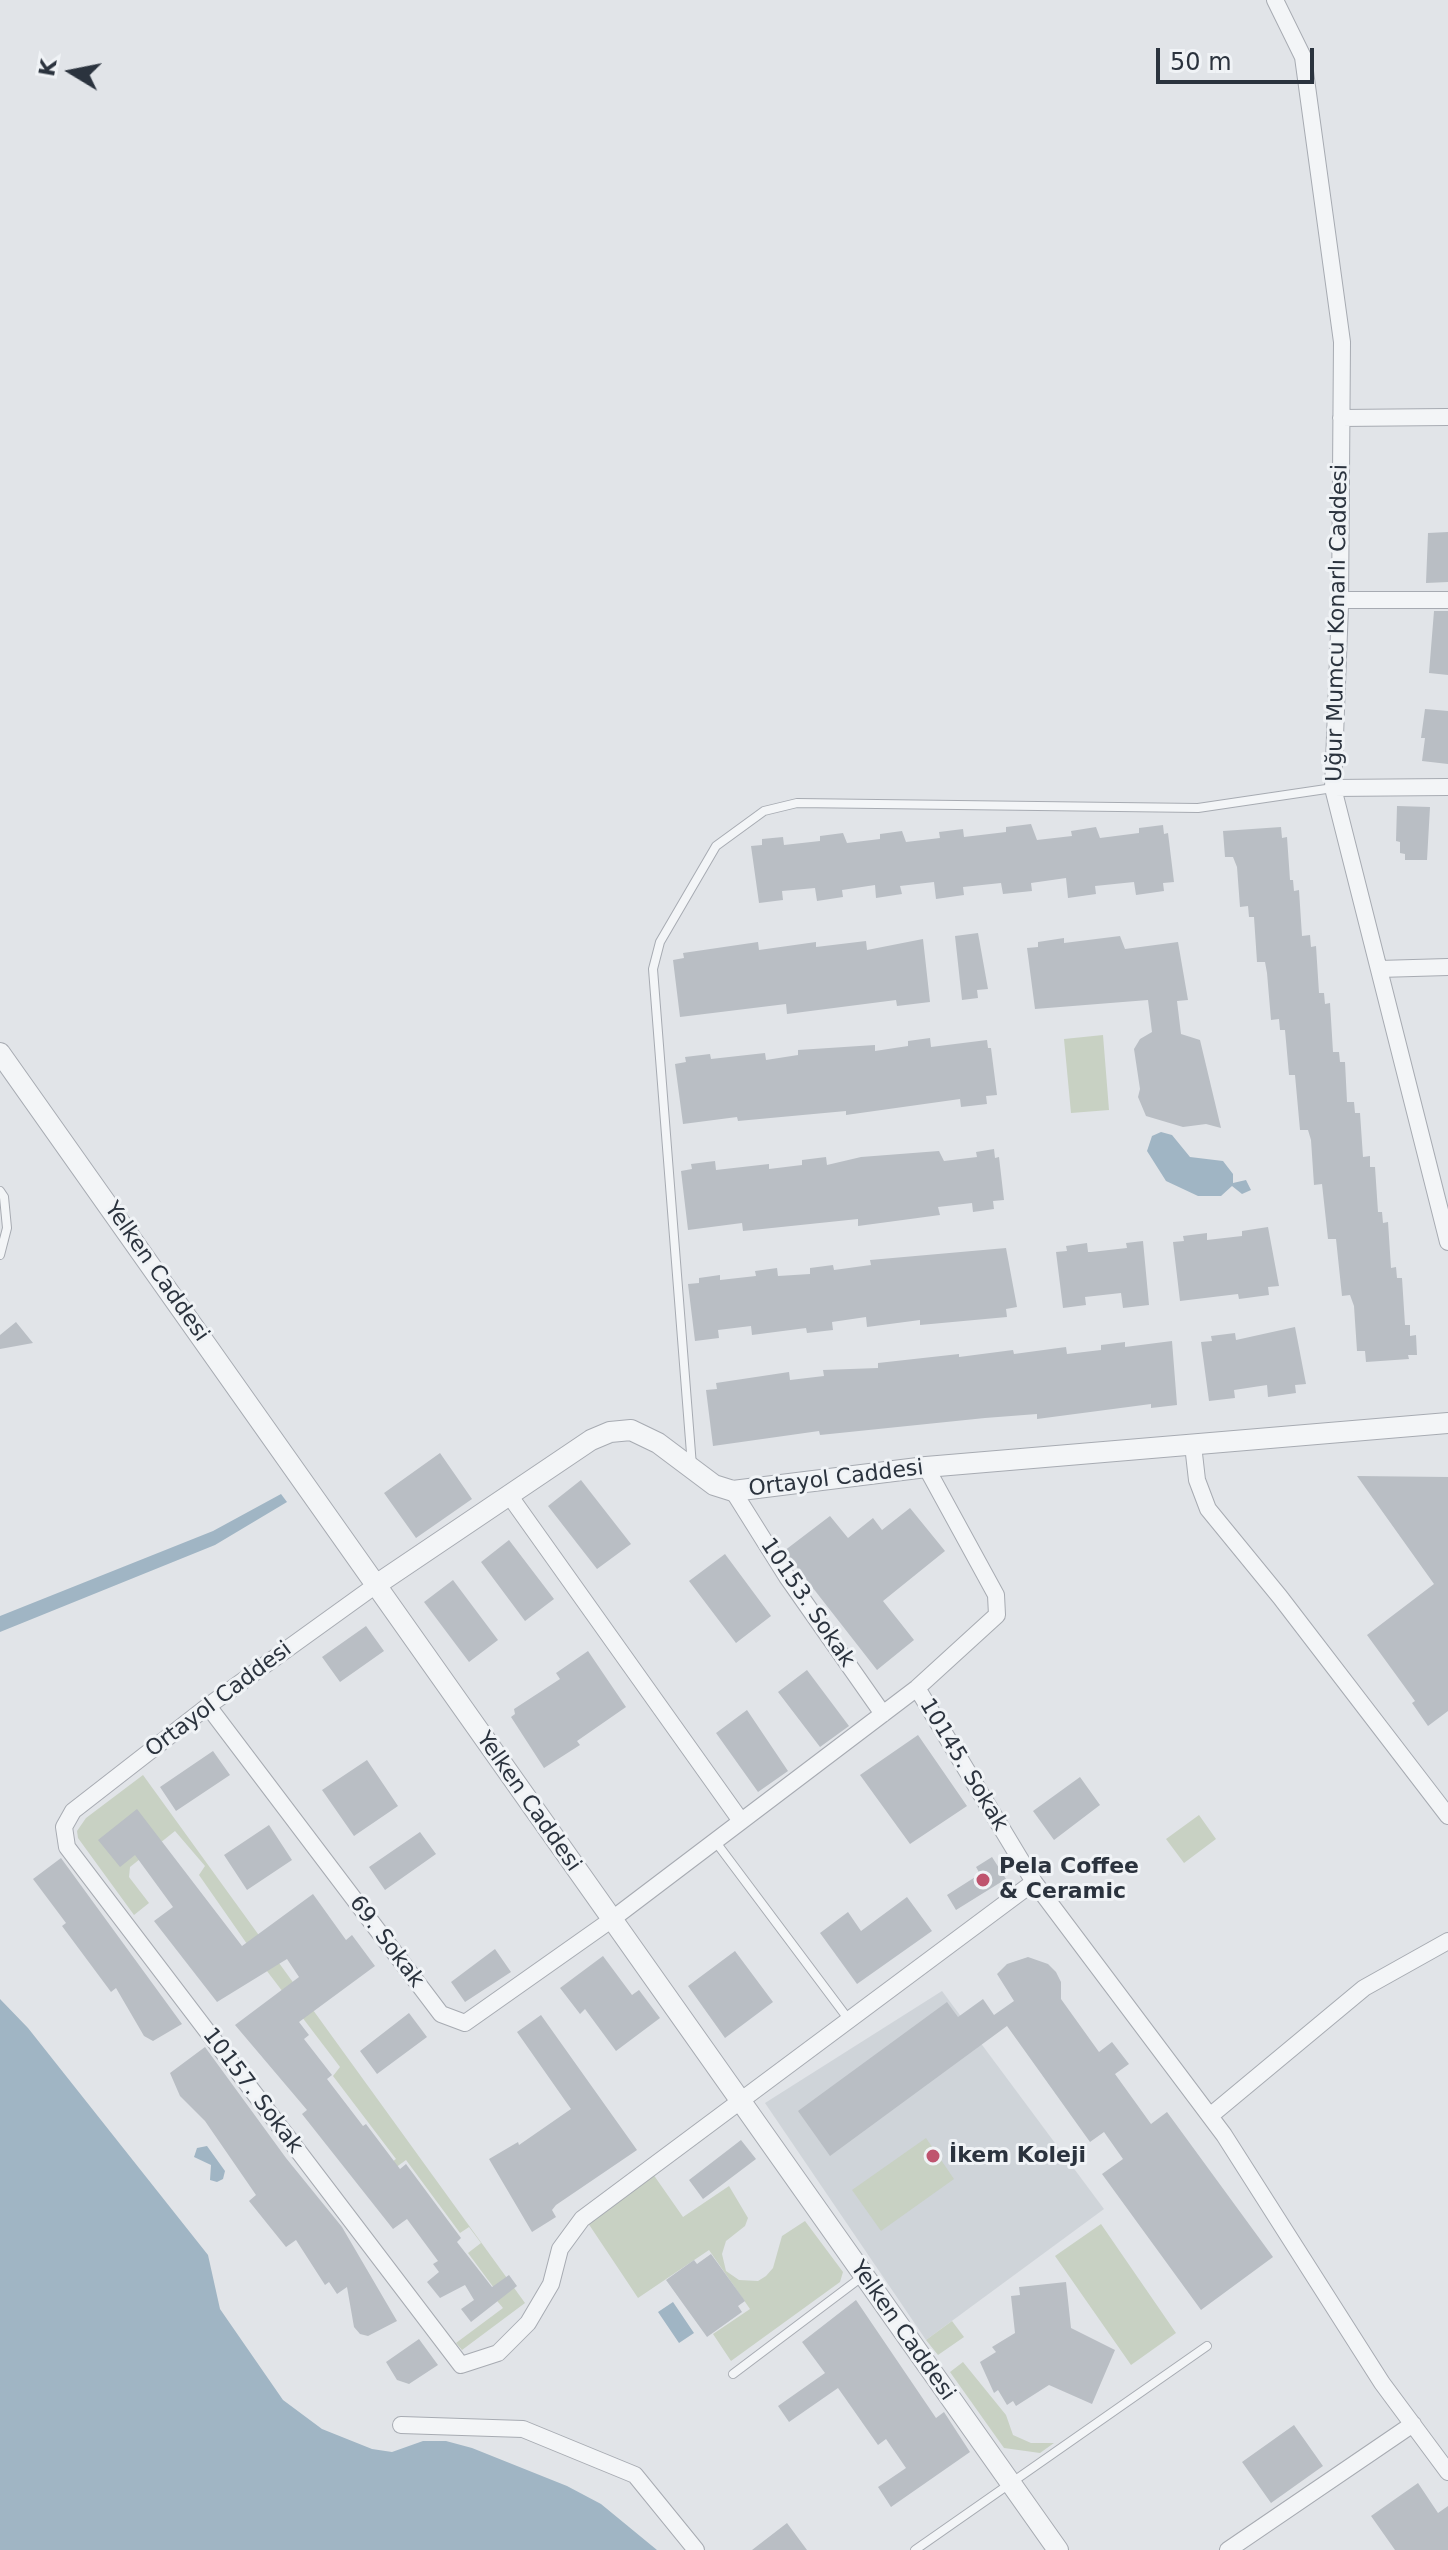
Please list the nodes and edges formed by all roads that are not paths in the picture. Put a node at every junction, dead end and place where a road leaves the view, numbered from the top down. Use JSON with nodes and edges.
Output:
{"nodes":[{"id":1,"x":1275,"y":0,"type":"edge"},
{"id":2,"x":1448,"y":417,"type":"edge"},
{"id":3,"x":1341,"y":418,"type":"junction"},
{"id":4,"x":1340,"y":600,"type":"junction"},
{"id":5,"x":1448,"y":600,"type":"edge"},
{"id":6,"x":1448,"y":787,"type":"edge"},
{"id":7,"x":1333,"y":788,"type":"junction"},
{"id":8,"x":1448,"y":967,"type":"edge"},
{"id":9,"x":1379,"y":969,"type":"junction"},
{"id":10,"x":0,"y":1053,"type":"edge"},
{"id":11,"x":0,"y":1191,"type":"edge"},
{"id":12,"x":1448,"y":1240,"type":"edge"},
{"id":13,"x":0,"y":1255,"type":"edge"},
{"id":14,"x":1448,"y":1423,"type":"edge"},
{"id":15,"x":1193,"y":1445,"type":"junction"},
{"id":16,"x":926,"y":1467,"type":"junction"},
{"id":17,"x":692,"y":1471,"type":"junction"},
{"id":18,"x":733,"y":1491,"type":"junction"},
{"id":19,"x":509,"y":1495,"type":"junction"},
{"id":20,"x":376,"y":1585,"type":"junction"},
{"id":21,"x":917,"y":1688,"type":"junction"},
{"id":22,"x":208,"y":1706,"type":"junction"},
{"id":23,"x":883,"y":1714,"type":"junction"},
{"id":24,"x":73,"y":1811,"type":"joint"},
{"id":25,"x":1448,"y":1816,"type":"edge"},
{"id":26,"x":741,"y":1821,"type":"junction"},
{"id":27,"x":715,"y":1841,"type":"junction"},
{"id":28,"x":1034,"y":1882,"type":"junction"},
{"id":29,"x":611,"y":1920,"type":"junction"},
{"id":30,"x":1448,"y":1941,"type":"edge"},
{"id":31,"x":849,"y":2021,"type":"junction"},
{"id":32,"x":740,"y":2102,"type":"junction"},
{"id":33,"x":1210,"y":2116,"type":"junction"},
{"id":34,"x":863,"y":2276,"type":"junction"},
{"id":35,"x":1207,"y":2346,"type":"dead end"},
{"id":36,"x":733,"y":2374,"type":"dead end"},
{"id":37,"x":1413,"y":2424,"type":"junction"},
{"id":38,"x":401,"y":2425,"type":"dead end"},
{"id":39,"x":1448,"y":2472,"type":"edge"},
{"id":40,"x":1010,"y":2485,"type":"junction"},
{"id":41,"x":696,"y":2550,"type":"edge"},
{"id":42,"x":915,"y":2550,"type":"edge"},
{"id":43,"x":1058,"y":2550,"type":"edge"},
{"id":44,"x":1228,"y":2550,"type":"edge"}],
"edges":[{"from":1,"to":3,"type":"street","name":"Uğur Mumcu Konarlı Caddesi"},
{"from":2,"to":3,"type":"street"},
{"from":3,"to":4,"type":"street","name":"Uğur Mumcu Konarlı Caddesi"},
{"from":4,"to":5,"type":"street"},
{"from":4,"to":7,"type":"street","name":"Uğur Mumcu Konarlı Caddesi"},
{"from":6,"to":7,"type":"street"},
{"from":7,"to":9,"type":"street","name":"Uğur Mumcu Konarlı Caddesi"},
{"from":7,"to":17,"type":"lane"},
{"from":8,"to":9,"type":"street"},
{"from":9,"to":12,"type":"street","name":"Uğur Mumcu Konarlı Caddesi"},
{"from":10,"to":20,"type":"street","name":"Yelken Caddesi"},
{"from":11,"to":13,"type":"lane"},
{"from":14,"to":15,"type":"street","name":"Ortayol Caddesi"},
{"from":15,"to":16,"type":"street","name":"Ortayol Caddesi"},
{"from":15,"to":25,"type":"street"},
{"from":16,"to":18,"type":"street","name":"Ortayol Caddesi"},
{"from":16,"to":21,"type":"street","name":"69. Sokak"},
{"from":17,"to":18,"type":"street","name":"Ortayol Caddesi"},
{"from":17,"to":19,"type":"street","name":"Ortayol Caddesi"},
{"from":18,"to":23,"type":"street","name":"10153. Sokak"},
{"from":19,"to":20,"type":"street","name":"Ortayol Caddesi"},
{"from":19,"to":26,"type":"street"},
{"from":20,"to":22,"type":"street","name":"Ortayol Caddesi"},
{"from":20,"to":29,"type":"street","name":"Yelken Caddesi"},
{"from":21,"to":23,"type":"street","name":"69. Sokak"},
{"from":21,"to":28,"type":"street","name":"10145. Sokak"},
{"from":22,"to":24,"type":"street","name":"Ortayol Caddesi"},
{"from":22,"to":29,"type":"street","name":"69. Sokak"},
{"from":23,"to":26,"type":"street","name":"69. Sokak"},
{"from":24,"to":32,"type":"street","name":"10157. Sokak"},
{"from":26,"to":27,"type":"street","name":"69. Sokak"},
{"from":27,"to":29,"type":"street","name":"69. Sokak"},
{"from":27,"to":31,"type":"lane"},
{"from":28,"to":31,"type":"street"},
{"from":28,"to":33,"type":"street","name":"10145. Sokak"},
{"from":29,"to":32,"type":"street","name":"Yelken Caddesi"},
{"from":30,"to":33,"type":"street"},
{"from":31,"to":32,"type":"street"},
{"from":32,"to":34,"type":"street","name":"Yelken Caddesi"},
{"from":33,"to":37,"type":"street","name":"10145. Sokak"},
{"from":34,"to":36,"type":"lane"},
{"from":34,"to":40,"type":"street","name":"Yelken Caddesi"},
{"from":35,"to":40,"type":"lane"},
{"from":37,"to":39,"type":"street","name":"10145. Sokak"},
{"from":37,"to":44,"type":"street"},
{"from":38,"to":41,"type":"street"},
{"from":40,"to":42,"type":"lane"},
{"from":40,"to":43,"type":"street","name":"Yelken Caddesi"}]}
